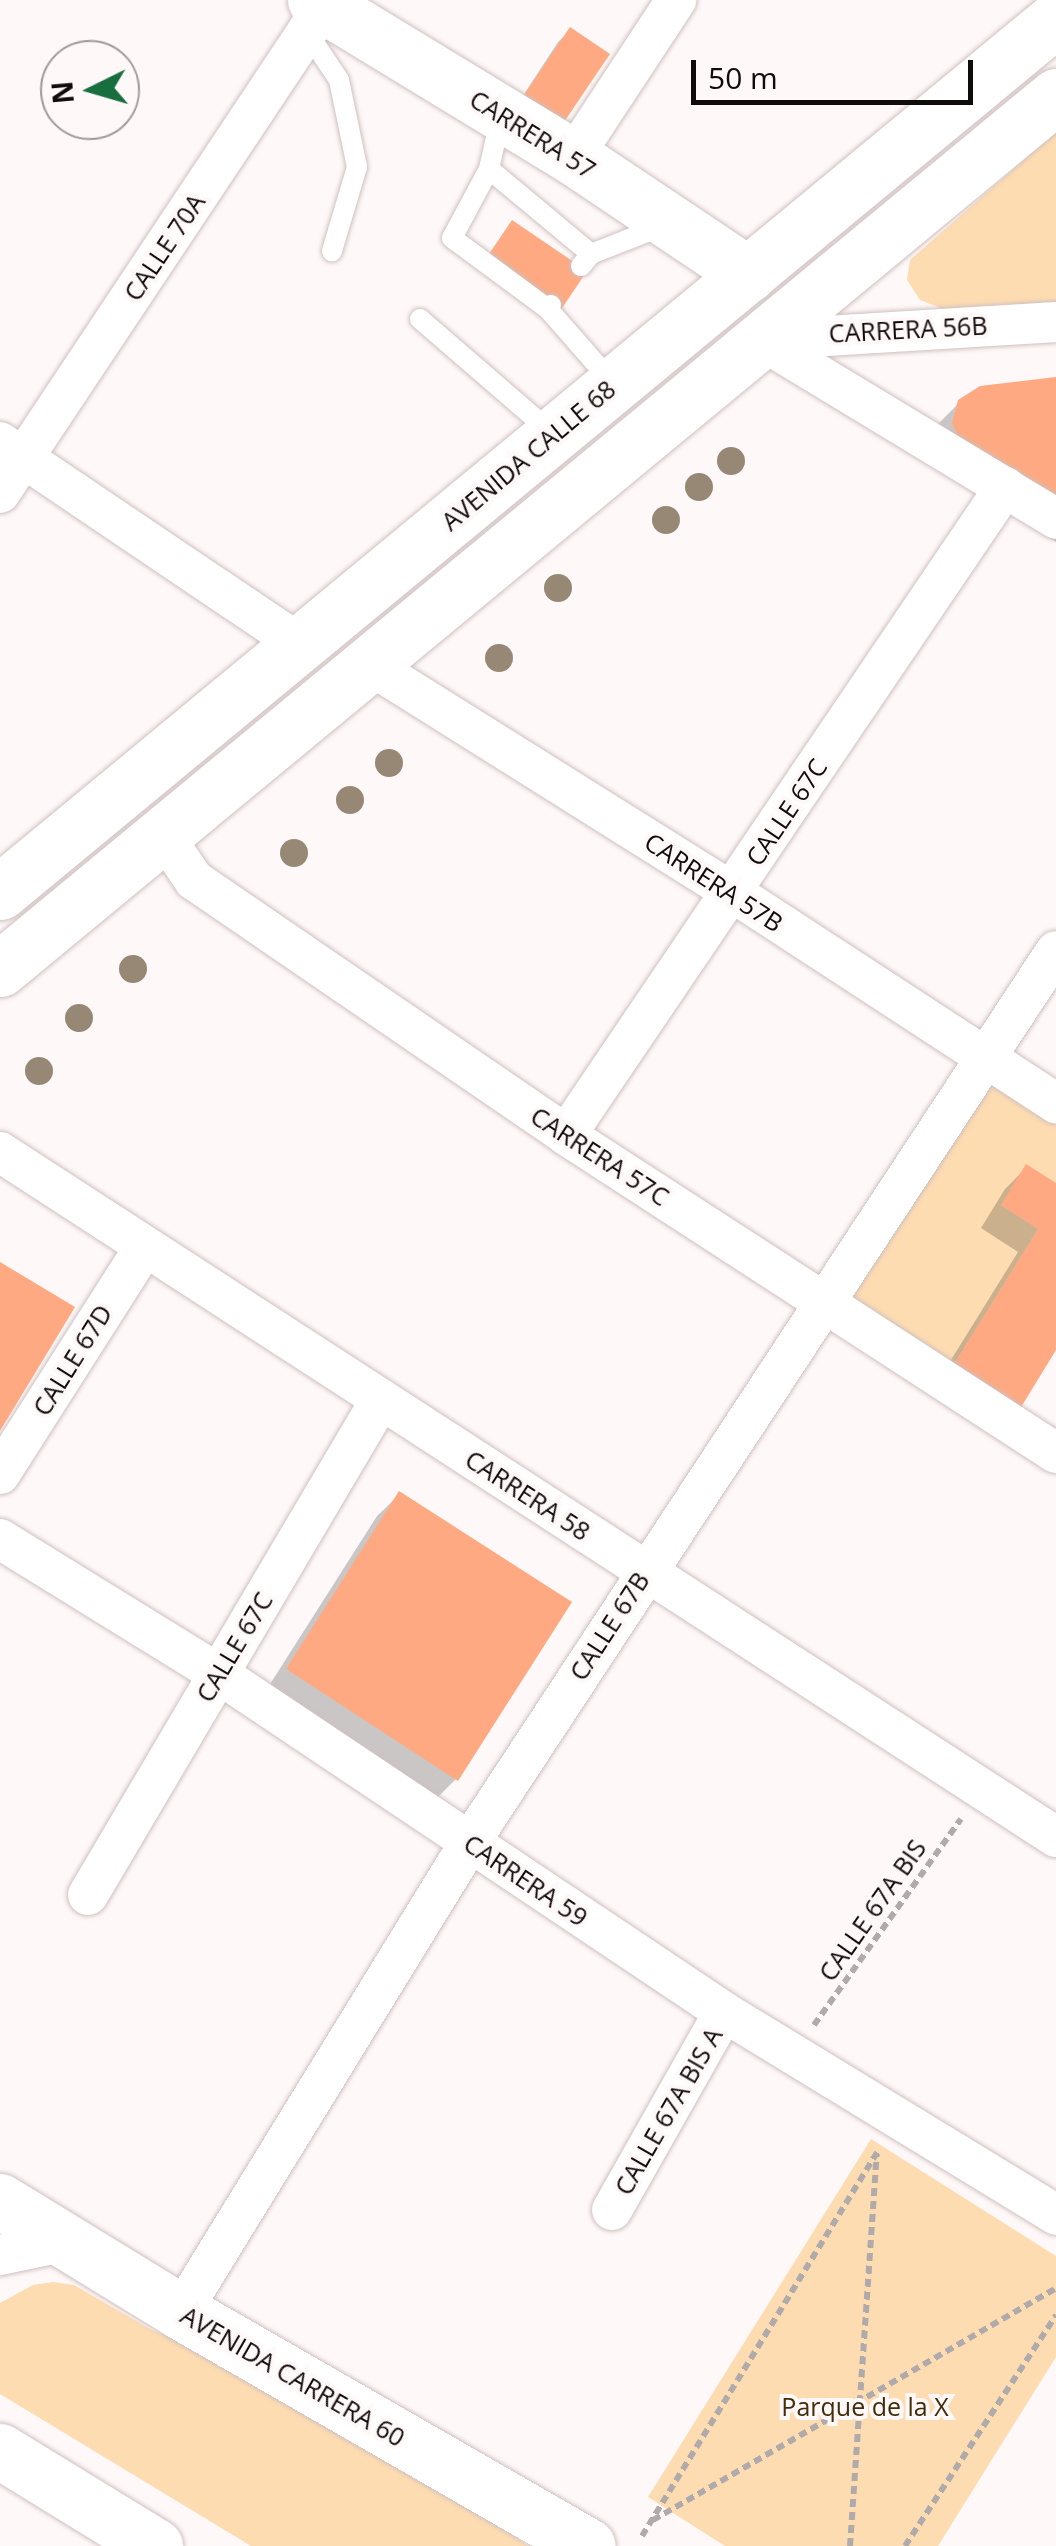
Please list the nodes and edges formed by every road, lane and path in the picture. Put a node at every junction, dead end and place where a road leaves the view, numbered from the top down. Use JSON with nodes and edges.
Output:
{"nodes":[{"id":1,"x":676,"y":0,"type":"edge"},
{"id":2,"x":318,"y":10,"type":"edge"},
{"id":3,"x":1056,"y":19,"type":"edge"},
{"id":4,"x":1056,"y":96,"type":"edge"},
{"id":5,"x":501,"y":114,"type":"junction"},
{"id":6,"x":573,"y":158,"type":"junction"},
{"id":7,"x":489,"y":169,"type":"junction"},
{"id":8,"x":671,"y":223,"type":"junction"},
{"id":9,"x":332,"y":250,"type":"dead end"},
{"id":10,"x":748,"y":274,"type":"junction"},
{"id":11,"x":420,"y":319,"type":"dead end"},
{"id":12,"x":1056,"y":322,"type":"edge"},
{"id":13,"x":761,"y":340,"type":"junction"},
{"id":14,"x":614,"y":384,"type":"junction"},
{"id":15,"x":554,"y":434,"type":"junction"},
{"id":16,"x":12,"y":450,"type":"edge"},
{"id":17,"x":1004,"y":487,"type":"junction"},
{"id":18,"x":0,"y":493,"type":"edge"},
{"id":19,"x":1056,"y":520,"type":"edge"},
{"id":20,"x":300,"y":644,"type":"junction"},
{"id":21,"x":370,"y":665,"type":"junction"},
{"id":22,"x":164,"y":836,"type":"junction"},
{"id":23,"x":0,"y":892,"type":"edge"},
{"id":24,"x":732,"y":892,"type":"junction"},
{"id":25,"x":1056,"y":952,"type":"edge"},
{"id":26,"x":0,"y":969,"type":"edge"},
{"id":27,"x":983,"y":1058,"type":"junction"},
{"id":28,"x":1056,"y":1103,"type":"edge"},
{"id":29,"x":566,"y":1135,"type":"junction"},
{"id":30,"x":0,"y":1152,"type":"edge"},
{"id":31,"x":145,"y":1246,"type":"junction"},
{"id":32,"x":823,"y":1300,"type":"junction"},
{"id":33,"x":381,"y":1399,"type":"junction"},
{"id":34,"x":1056,"y":1453,"type":"edge"},
{"id":35,"x":0,"y":1474,"type":"edge"},
{"id":36,"x":0,"y":1539,"type":"edge"},
{"id":37,"x":646,"y":1571,"type":"junction"},
{"id":38,"x":218,"y":1674,"type":"junction"},
{"id":39,"x":982,"y":1789,"type":"junction"},
{"id":40,"x":1056,"y":1837,"type":"edge"},
{"id":41,"x":470,"y":1842,"type":"junction"},
{"id":42,"x":88,"y":1894,"type":"dead end"},
{"id":43,"x":724,"y":2012,"type":"junction"},
{"id":44,"x":793,"y":2054,"type":"junction"},
{"id":45,"x":0,"y":2201,"type":"edge"},
{"id":46,"x":1051,"y":2201,"type":"edge"},
{"id":47,"x":612,"y":2210,"type":"dead end"},
{"id":48,"x":67,"y":2241,"type":"junction"},
{"id":49,"x":0,"y":2255,"type":"edge"},
{"id":50,"x":1056,"y":2288,"type":"edge"},
{"id":51,"x":181,"y":2312,"type":"junction"},
{"id":52,"x":1056,"y":2315,"type":"edge"},
{"id":53,"x":860,"y":2403,"type":"junction"},
{"id":54,"x":0,"y":2451,"type":"edge"},
{"id":55,"x":652,"y":2520,"type":"junction"},
{"id":56,"x":642,"y":2536,"type":"dead end"},
{"id":57,"x":154,"y":2546,"type":"edge"},
{"id":58,"x":588,"y":2546,"type":"edge"},
{"id":59,"x":850,"y":2546,"type":"edge"},
{"id":60,"x":905,"y":2546,"type":"edge"}],
"edges":[{"from":1,"to":6,"type":"street"},
{"from":2,"to":5,"type":"main road","name":"CARRERA 57"},
{"from":2,"to":9,"type":"lane"},
{"from":2,"to":16,"type":"street","name":"CALLE 70A"},
{"from":3,"to":10,"type":"main road","name":"AVENIDA CALLE 68"},
{"from":4,"to":13,"type":"main road"},
{"from":5,"to":6,"type":"main road","name":"CARRERA 57"},
{"from":5,"to":7,"type":"lane"},
{"from":6,"to":8,"type":"main road","name":"CARRERA 57"},
{"from":7,"to":8,"type":"lane"},
{"from":7,"to":14,"type":"lane"},
{"from":8,"to":10,"type":"main road","name":"CARRERA 57"},
{"from":10,"to":14,"type":"main road","name":"AVENIDA CALLE 68"},
{"from":11,"to":15,"type":"lane"},
{"from":12,"to":13,"type":"street","name":"CARRERA 56B"},
{"from":13,"to":17,"type":"street"},
{"from":13,"to":21,"type":"main road"},
{"from":14,"to":15,"type":"main road","name":"AVENIDA CALLE 68"},
{"from":15,"to":20,"type":"main road","name":"AVENIDA CALLE 68"},
{"from":16,"to":18,"type":"street","name":"CALLE 70A"},
{"from":16,"to":20,"type":"street"},
{"from":17,"to":19,"type":"street"},
{"from":17,"to":24,"type":"street","name":"CALLE 67C"},
{"from":20,"to":23,"type":"main road","name":"AVENIDA CALLE 68"},
{"from":21,"to":22,"type":"main road"},
{"from":21,"to":24,"type":"street","name":"CARRERA 57B"},
{"from":22,"to":26,"type":"main road"},
{"from":22,"to":29,"type":"street","name":"CARRERA 57C"},
{"from":24,"to":27,"type":"street","name":"CARRERA 57B"},
{"from":24,"to":29,"type":"street","name":"CALLE 67C"},
{"from":25,"to":27,"type":"street","name":"CALLE 67B"},
{"from":27,"to":28,"type":"street","name":"CARRERA 57B"},
{"from":27,"to":32,"type":"street","name":"CALLE 67B"},
{"from":29,"to":32,"type":"street","name":"CARRERA 57C"},
{"from":30,"to":31,"type":"street","name":"CARRERA 58"},
{"from":31,"to":33,"type":"street","name":"CARRERA 58"},
{"from":31,"to":35,"type":"street","name":"CALLE 67D"},
{"from":32,"to":34,"type":"street","name":"CARRERA 57C"},
{"from":32,"to":37,"type":"street","name":"CALLE 67B"},
{"from":33,"to":37,"type":"street","name":"CARRERA 58"},
{"from":33,"to":38,"type":"street","name":"CALLE 67C"},
{"from":36,"to":38,"type":"street","name":"CARRERA 59"},
{"from":37,"to":39,"type":"street","name":"CARRERA 58"},
{"from":37,"to":41,"type":"street","name":"CALLE 67B"},
{"from":38,"to":41,"type":"street","name":"CARRERA 59"},
{"from":38,"to":42,"type":"street","name":"CALLE 67C"},
{"from":39,"to":40,"type":"street","name":"CARRERA 58"},
{"from":39,"to":44,"type":"path","name":"CALLE 67A BIS"},
{"from":41,"to":43,"type":"street","name":"CARRERA 59"},
{"from":41,"to":51,"type":"street","name":"CALLE 67B"},
{"from":43,"to":44,"type":"street","name":"CARRERA 59"},
{"from":43,"to":47,"type":"street","name":"CALLE 67A BIS A"},
{"from":44,"to":46,"type":"street","name":"CARRERA 59"},
{"from":45,"to":48,"type":"main road","name":"AVENIDA CARRERA 60"},
{"from":48,"to":49,"type":"street"},
{"from":48,"to":51,"type":"main road","name":"AVENIDA CARRERA 60"},
{"from":50,"to":53,"type":"path"},
{"from":51,"to":58,"type":"main road","name":"AVENIDA CARRERA 60"},
{"from":52,"to":60,"type":"path"},
{"from":53,"to":55,"type":"path"},
{"from":53,"to":55,"type":"path"},
{"from":53,"to":59,"type":"path"},
{"from":54,"to":57,"type":"main road"},
{"from":55,"to":56,"type":"path"}]}
